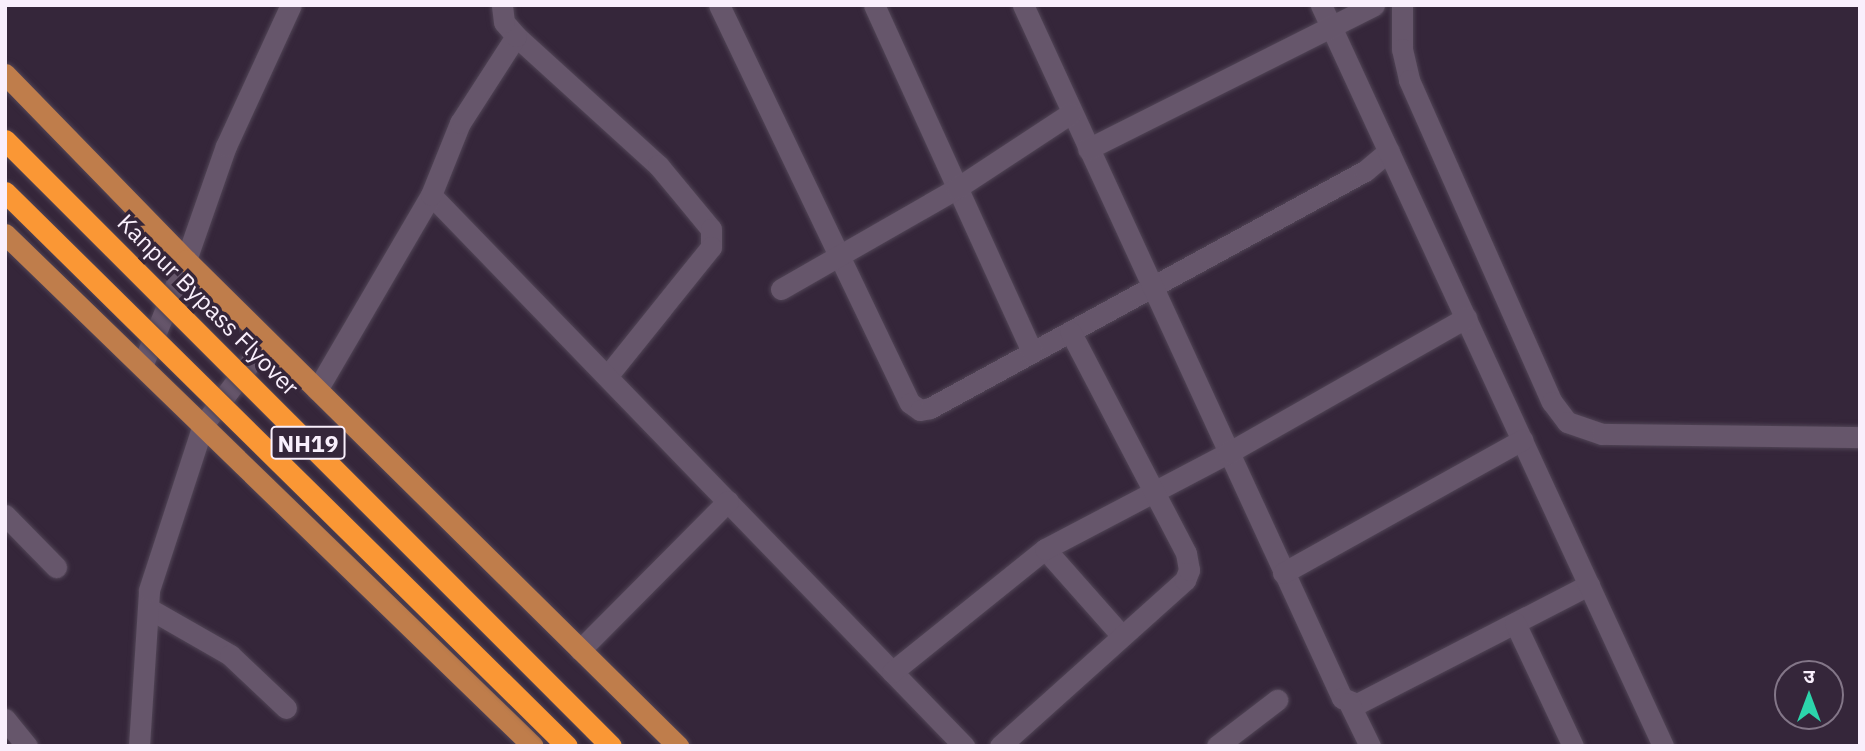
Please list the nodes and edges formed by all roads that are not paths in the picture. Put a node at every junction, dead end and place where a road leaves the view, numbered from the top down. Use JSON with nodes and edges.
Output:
{"nodes":[{"id":1,"x":292,"y":5,"type":"edge"},
{"id":2,"x":502,"y":5,"type":"edge"},
{"id":3,"x":719,"y":5,"type":"edge"},
{"id":4,"x":874,"y":5,"type":"edge"},
{"id":5,"x":1023,"y":5,"type":"edge"},
{"id":6,"x":1321,"y":5,"type":"edge"},
{"id":7,"x":1374,"y":5,"type":"edge"},
{"id":8,"x":1402,"y":5,"type":"edge"},
{"id":9,"x":1331,"y":27,"type":"junction"},
{"id":10,"x":516,"y":36,"type":"junction"},
{"id":11,"x":5,"y":74,"type":"edge"},
{"id":12,"x":1071,"y":113,"type":"junction"},
{"id":13,"x":5,"y":140,"type":"edge"},
{"id":14,"x":1088,"y":149,"type":"junction"},
{"id":15,"x":1389,"y":152,"type":"junction"},
{"id":16,"x":957,"y":188,"type":"junction"},
{"id":17,"x":5,"y":192,"type":"edge"},
{"id":18,"x":431,"y":195,"type":"junction"},
{"id":19,"x":5,"y":234,"type":"edge"},
{"id":20,"x":838,"y":257,"type":"junction"},
{"id":21,"x":186,"y":260,"type":"junction"},
{"id":22,"x":1150,"y":287,"type":"junction"},
{"id":23,"x":781,"y":289,"type":"dead end"},
{"id":24,"x":1465,"y":318,"type":"junction"},
{"id":25,"x":1070,"y":331,"type":"junction"},
{"id":26,"x":267,"y":340,"type":"junction"},
{"id":27,"x":1032,"y":352,"type":"junction"},
{"id":28,"x":142,"y":366,"type":"junction"},
{"id":29,"x":608,"y":375,"type":"junction"},
{"id":30,"x":317,"y":390,"type":"junction"},
{"id":31,"x":203,"y":425,"type":"junction"},
{"id":32,"x":1860,"y":437,"type":"edge"},
{"id":33,"x":1522,"y":440,"type":"junction"},
{"id":34,"x":1228,"y":453,"type":"junction"},
{"id":35,"x":1154,"y":492,"type":"junction"},
{"id":36,"x":728,"y":501,"type":"junction"},
{"id":37,"x":5,"y":515,"type":"edge"},
{"id":38,"x":1045,"y":549,"type":"junction"},
{"id":39,"x":56,"y":567,"type":"dead end"},
{"id":40,"x":1283,"y":573,"type":"junction"},
{"id":41,"x":1589,"y":585,"type":"junction"},
{"id":42,"x":148,"y":608,"type":"junction"},
{"id":43,"x":1515,"y":623,"type":"junction"},
{"id":44,"x":1122,"y":636,"type":"junction"},
{"id":45,"x":580,"y":650,"type":"junction"},
{"id":46,"x":892,"y":671,"type":"junction"},
{"id":47,"x":1277,"y":700,"type":"dead end"},
{"id":48,"x":1349,"y":703,"type":"junction"},
{"id":49,"x":286,"y":708,"type":"dead end"},
{"id":50,"x":5,"y":719,"type":"edge"},
{"id":51,"x":27,"y":746,"type":"edge"},
{"id":52,"x":139,"y":746,"type":"edge"},
{"id":53,"x":533,"y":746,"type":"edge"},
{"id":54,"x":567,"y":746,"type":"edge"},
{"id":55,"x":611,"y":746,"type":"edge"},
{"id":56,"x":678,"y":746,"type":"edge"},
{"id":57,"x":964,"y":746,"type":"edge"},
{"id":58,"x":1000,"y":746,"type":"edge"},
{"id":59,"x":1217,"y":746,"type":"edge"},
{"id":60,"x":1370,"y":746,"type":"edge"},
{"id":61,"x":1573,"y":746,"type":"edge"},
{"id":62,"x":1663,"y":746,"type":"edge"}],
"edges":[{"from":1,"to":21,"type":"street"},
{"from":2,"to":10,"type":"street"},
{"from":3,"to":20,"type":"street"},
{"from":4,"to":16,"type":"street"},
{"from":5,"to":12,"type":"street"},
{"from":6,"to":9,"type":"street"},
{"from":7,"to":9,"type":"street"},
{"from":8,"to":32,"type":"street"},
{"from":9,"to":14,"type":"street"},
{"from":9,"to":15,"type":"street"},
{"from":10,"to":18,"type":"street"},
{"from":10,"to":29,"type":"street"},
{"from":11,"to":21,"type":"main road"},
{"from":12,"to":14,"type":"street"},
{"from":12,"to":16,"type":"street"},
{"from":13,"to":55,"type":"highway","name":"Kanpur Bypass Flyover","number":"NH19","bridge":true},
{"from":14,"to":22,"type":"street"},
{"from":15,"to":22,"type":"street"},
{"from":15,"to":24,"type":"street"},
{"from":16,"to":20,"type":"street"},
{"from":16,"to":27,"type":"street"},
{"from":17,"to":54,"type":"highway","number":"NH19","bridge":true},
{"from":18,"to":29,"type":"street"},
{"from":18,"to":30,"type":"street"},
{"from":19,"to":28,"type":"main road"},
{"from":20,"to":23,"type":"street"},
{"from":20,"to":27,"type":"street"},
{"from":21,"to":26,"type":"main road"},
{"from":21,"to":28,"type":"street"},
{"from":22,"to":25,"type":"street"},
{"from":22,"to":34,"type":"street"},
{"from":24,"to":33,"type":"street"},
{"from":24,"to":34,"type":"street"},
{"from":25,"to":27,"type":"street"},
{"from":25,"to":35,"type":"street"},
{"from":26,"to":30,"type":"main road"},
{"from":26,"to":31,"type":"street"},
{"from":28,"to":31,"type":"main road"},
{"from":29,"to":36,"type":"street"},
{"from":30,"to":45,"type":"main road"},
{"from":31,"to":42,"type":"street"},
{"from":31,"to":53,"type":"main road"},
{"from":33,"to":40,"type":"street"},
{"from":33,"to":41,"type":"street"},
{"from":34,"to":35,"type":"street"},
{"from":34,"to":40,"type":"street"},
{"from":35,"to":38,"type":"street"},
{"from":35,"to":44,"type":"street"},
{"from":36,"to":45,"type":"street"},
{"from":36,"to":46,"type":"street"},
{"from":37,"to":39,"type":"street"},
{"from":38,"to":44,"type":"street"},
{"from":38,"to":46,"type":"street"},
{"from":40,"to":48,"type":"street"},
{"from":41,"to":43,"type":"street"},
{"from":41,"to":62,"type":"street"},
{"from":42,"to":49,"type":"street"},
{"from":42,"to":52,"type":"street"},
{"from":43,"to":48,"type":"street"},
{"from":43,"to":61,"type":"street"},
{"from":44,"to":58,"type":"street"},
{"from":45,"to":56,"type":"main road"},
{"from":46,"to":57,"type":"street"},
{"from":47,"to":59,"type":"street"},
{"from":48,"to":60,"type":"street"},
{"from":50,"to":51,"type":"street"}]}
